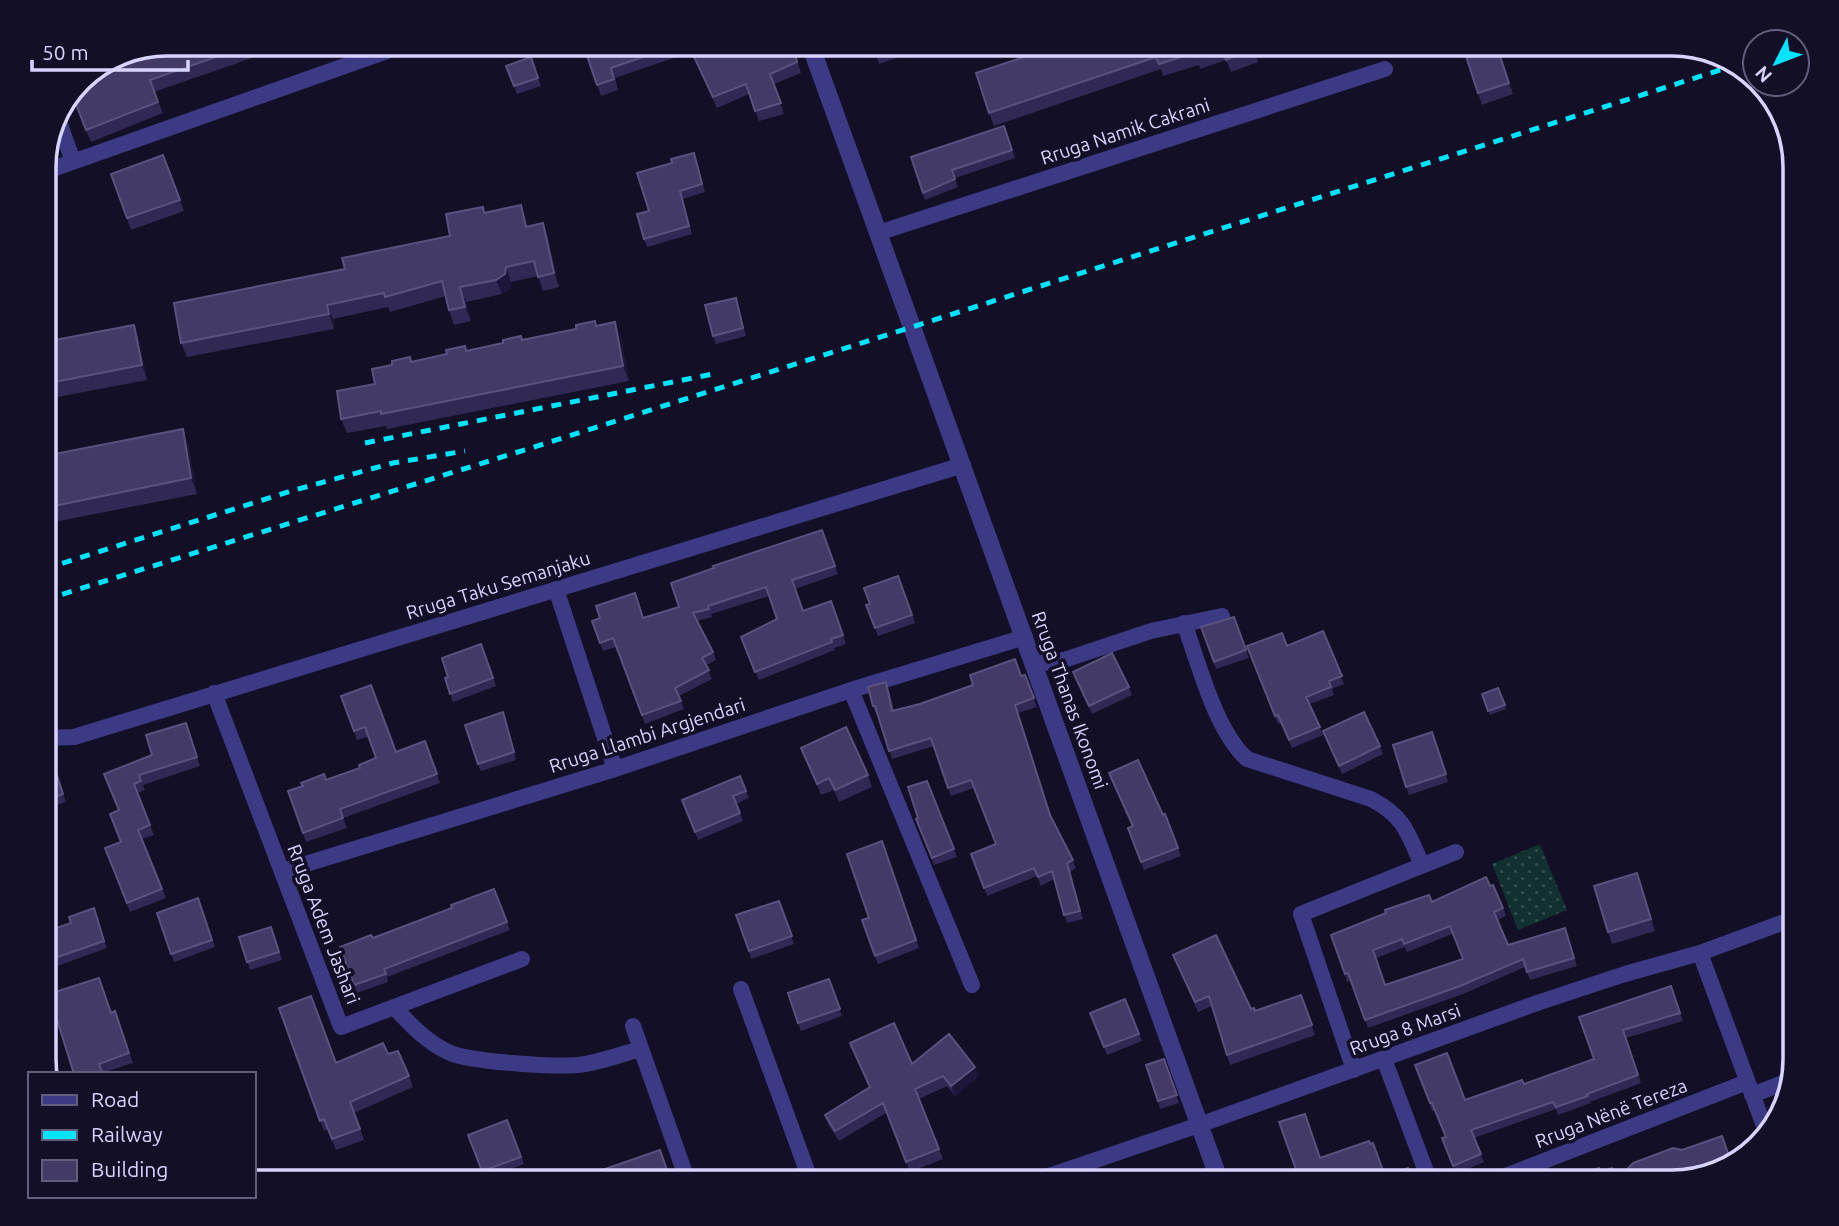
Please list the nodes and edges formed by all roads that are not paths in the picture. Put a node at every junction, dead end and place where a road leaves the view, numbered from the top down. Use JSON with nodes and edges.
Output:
{"nodes":[{"id":1,"x":357,"y":56,"type":"edge"},
{"id":2,"x":814,"y":56,"type":"edge"},
{"id":3,"x":1385,"y":69,"type":"dead end"},
{"id":4,"x":62,"y":132,"type":"edge"},
{"id":5,"x":72,"y":162,"type":"junction"},
{"id":6,"x":56,"y":168,"type":"edge"},
{"id":7,"x":878,"y":233,"type":"junction"},
{"id":8,"x":963,"y":465,"type":"junction"},
{"id":9,"x":556,"y":589,"type":"junction"},
{"id":10,"x":1222,"y":616,"type":"dead end"},
{"id":11,"x":1184,"y":623,"type":"junction"},
{"id":12,"x":1025,"y":637,"type":"junction"},
{"id":13,"x":1035,"y":664,"type":"junction"},
{"id":14,"x":851,"y":690,"type":"junction"},
{"id":15,"x":214,"y":693,"type":"junction"},
{"id":16,"x":56,"y":738,"type":"edge"},
{"id":17,"x":615,"y":769,"type":"junction"},
{"id":18,"x":1456,"y":852,"type":"dead end"},
{"id":19,"x":1422,"y":866,"type":"junction"},
{"id":20,"x":282,"y":871,"type":"junction"},
{"id":21,"x":1783,"y":922,"type":"edge"},
{"id":22,"x":1700,"y":953,"type":"junction"},
{"id":23,"x":522,"y":959,"type":"dead end"},
{"id":24,"x":972,"y":985,"type":"dead end"},
{"id":25,"x":741,"y":989,"type":"dead end"},
{"id":26,"x":394,"y":1007,"type":"junction"},
{"id":27,"x":633,"y":1026,"type":"dead end"},
{"id":28,"x":641,"y":1049,"type":"junction"},
{"id":29,"x":1384,"y":1059,"type":"junction"},
{"id":30,"x":1354,"y":1070,"type":"junction"},
{"id":31,"x":1780,"y":1083,"type":"edge"},
{"id":32,"x":1749,"y":1089,"type":"junction"},
{"id":33,"x":1762,"y":1122,"type":"edge"},
{"id":34,"x":1199,"y":1125,"type":"junction"},
{"id":35,"x":684,"y":1170,"type":"edge"},
{"id":36,"x":807,"y":1170,"type":"edge"},
{"id":37,"x":1066,"y":1170,"type":"edge"},
{"id":38,"x":1216,"y":1170,"type":"edge"},
{"id":39,"x":1426,"y":1170,"type":"edge"},
{"id":40,"x":1523,"y":1170,"type":"edge"}],
"edges":[{"from":1,"to":5,"type":"street"},
{"from":2,"to":7,"type":"street","name":"Rruga Thanas Ikonomi"},
{"from":3,"to":7,"type":"street","name":"Rruga Namik Cakrani"},
{"from":4,"to":5,"type":"street"},
{"from":5,"to":6,"type":"street"},
{"from":7,"to":8,"type":"street","name":"Rruga Thanas Ikonomi"},
{"from":8,"to":9,"type":"street","name":"Rruga Taku Semanjaku"},
{"from":8,"to":12,"type":"street","name":"Rruga Thanas Ikonomi"},
{"from":9,"to":15,"type":"street","name":"Rruga Taku Semanjaku"},
{"from":9,"to":17,"type":"street"},
{"from":10,"to":11,"type":"street"},
{"from":11,"to":13,"type":"street"},
{"from":11,"to":19,"type":"street"},
{"from":12,"to":13,"type":"street","name":"Rruga Thanas Ikonomi"},
{"from":12,"to":14,"type":"street","name":"Rruga Llambi Argjendari"},
{"from":13,"to":34,"type":"street","name":"Rruga Thanas Ikonomi"},
{"from":14,"to":17,"type":"street","name":"Rruga Llambi Argjendari"},
{"from":14,"to":24,"type":"street"},
{"from":15,"to":16,"type":"street","name":"Rruga Taku Semanjaku"},
{"from":15,"to":20,"type":"street","name":"Rruga Adem Jashari"},
{"from":17,"to":20,"type":"street","name":"Rruga Llambi Argjendari"},
{"from":18,"to":19,"type":"street"},
{"from":19,"to":30,"type":"street"},
{"from":20,"to":26,"type":"street","name":"Rruga Adem Jashari"},
{"from":21,"to":22,"type":"street","name":"Rruga 8 Marsi"},
{"from":22,"to":29,"type":"street","name":"Rruga 8 Marsi"},
{"from":22,"to":32,"type":"street"},
{"from":23,"to":26,"type":"street","name":"Rruga Adem Jashari"},
{"from":25,"to":36,"type":"street"},
{"from":26,"to":28,"type":"street"},
{"from":27,"to":28,"type":"street"},
{"from":28,"to":35,"type":"street"},
{"from":29,"to":30,"type":"street","name":"Rruga 8 Marsi"},
{"from":29,"to":39,"type":"street"},
{"from":30,"to":34,"type":"street","name":"Rruga 8 Marsi"},
{"from":31,"to":32,"type":"street","name":"Rruga Nënë Tereza"},
{"from":32,"to":33,"type":"street"},
{"from":32,"to":40,"type":"street","name":"Rruga Nënë Tereza"},
{"from":34,"to":37,"type":"street","name":"Rruga 8 Marsi"},
{"from":34,"to":38,"type":"street","name":"Rruga Thanas Ikonomi"}]}
